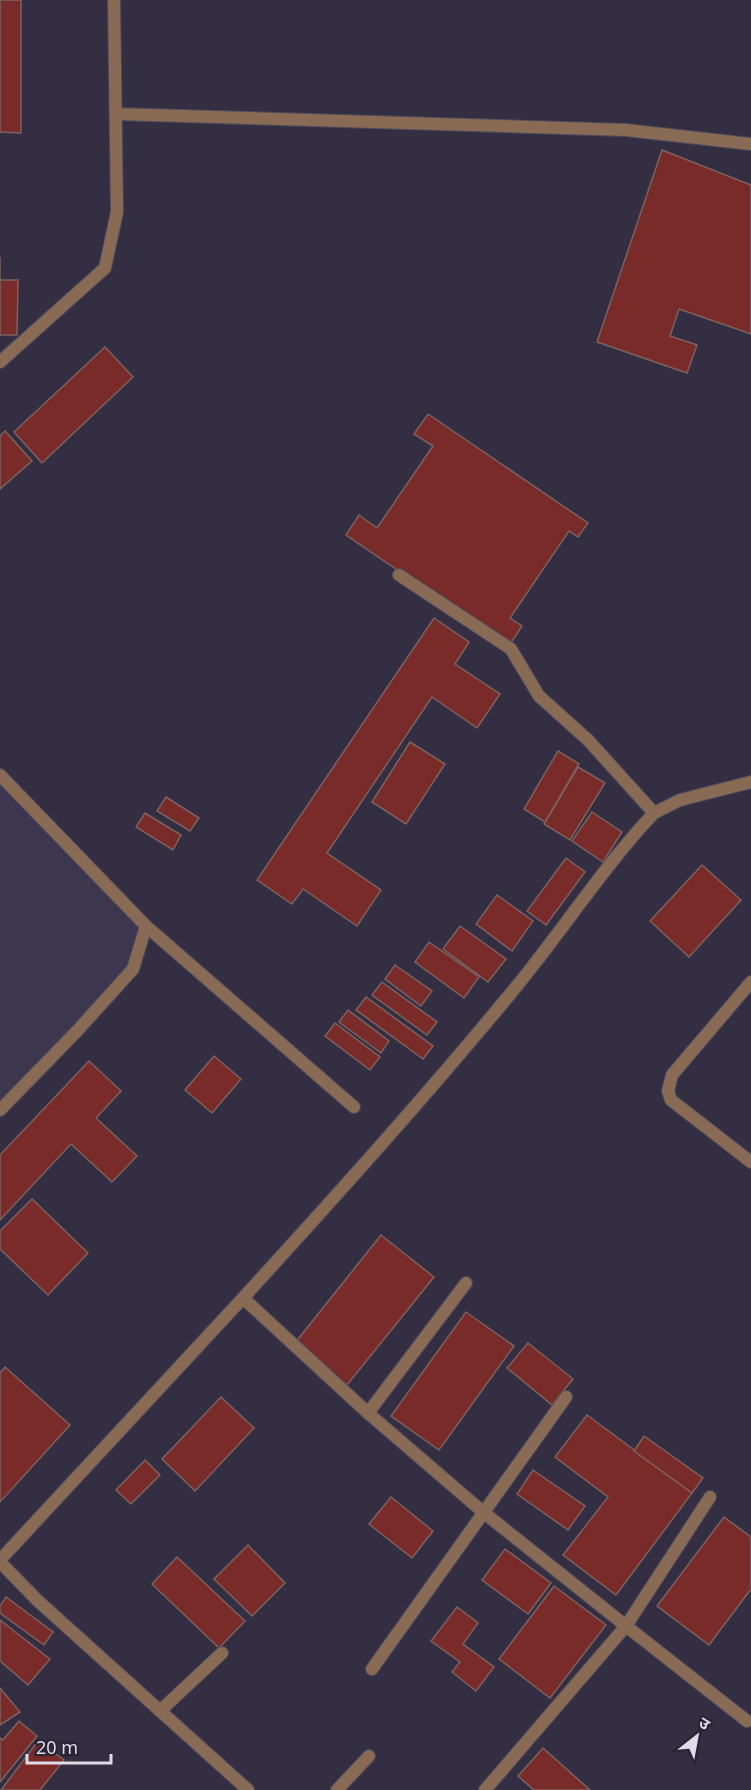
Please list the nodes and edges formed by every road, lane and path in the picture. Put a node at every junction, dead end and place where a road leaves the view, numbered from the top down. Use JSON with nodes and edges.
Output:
{"nodes":[{"id":1,"x":114,"y":0,"type":"edge"},
{"id":2,"x":117,"y":114,"type":"junction"},
{"id":3,"x":751,"y":144,"type":"edge"},
{"id":4,"x":0,"y":362,"type":"edge"},
{"id":5,"x":399,"y":574,"type":"dead end"},
{"id":6,"x":0,"y":775,"type":"edge"},
{"id":7,"x":751,"y":782,"type":"edge"},
{"id":8,"x":654,"y":813,"type":"junction"},
{"id":9,"x":146,"y":926,"type":"junction"},
{"id":10,"x":751,"y":982,"type":"edge"},
{"id":11,"x":354,"y":1107,"type":"dead end"},
{"id":12,"x":0,"y":1110,"type":"edge"},
{"id":13,"x":751,"y":1162,"type":"edge"},
{"id":14,"x":466,"y":1283,"type":"dead end"},
{"id":15,"x":243,"y":1298,"type":"junction"},
{"id":16,"x":566,"y":1397,"type":"dead end"},
{"id":17,"x":368,"y":1413,"type":"junction"},
{"id":18,"x":710,"y":1497,"type":"dead end"},
{"id":19,"x":483,"y":1512,"type":"junction"},
{"id":20,"x":0,"y":1561,"type":"edge"},
{"id":21,"x":626,"y":1626,"type":"junction"},
{"id":22,"x":222,"y":1653,"type":"dead end"},
{"id":23,"x":372,"y":1669,"type":"dead end"},
{"id":24,"x":160,"y":1711,"type":"junction"},
{"id":25,"x":747,"y":1721,"type":"dead end"},
{"id":26,"x":369,"y":1756,"type":"dead end"},
{"id":27,"x":248,"y":1790,"type":"edge"},
{"id":28,"x":338,"y":1790,"type":"edge"},
{"id":29,"x":485,"y":1790,"type":"edge"}],
"edges":[{"from":1,"to":2,"type":"street"},
{"from":2,"to":3,"type":"street"},
{"from":2,"to":4,"type":"street"},
{"from":5,"to":8,"type":"street"},
{"from":6,"to":9,"type":"street"},
{"from":7,"to":8,"type":"street"},
{"from":8,"to":15,"type":"street"},
{"from":9,"to":11,"type":"street"},
{"from":9,"to":12,"type":"street"},
{"from":10,"to":13,"type":"street"},
{"from":14,"to":17,"type":"street"},
{"from":15,"to":17,"type":"street"},
{"from":15,"to":20,"type":"street"},
{"from":16,"to":19,"type":"street"},
{"from":17,"to":19,"type":"street"},
{"from":18,"to":21,"type":"street"},
{"from":19,"to":21,"type":"street"},
{"from":19,"to":23,"type":"street"},
{"from":20,"to":24,"type":"street"},
{"from":21,"to":25,"type":"street"},
{"from":21,"to":29,"type":"street"},
{"from":22,"to":24,"type":"street"},
{"from":24,"to":27,"type":"street"},
{"from":26,"to":28,"type":"street"}]}
